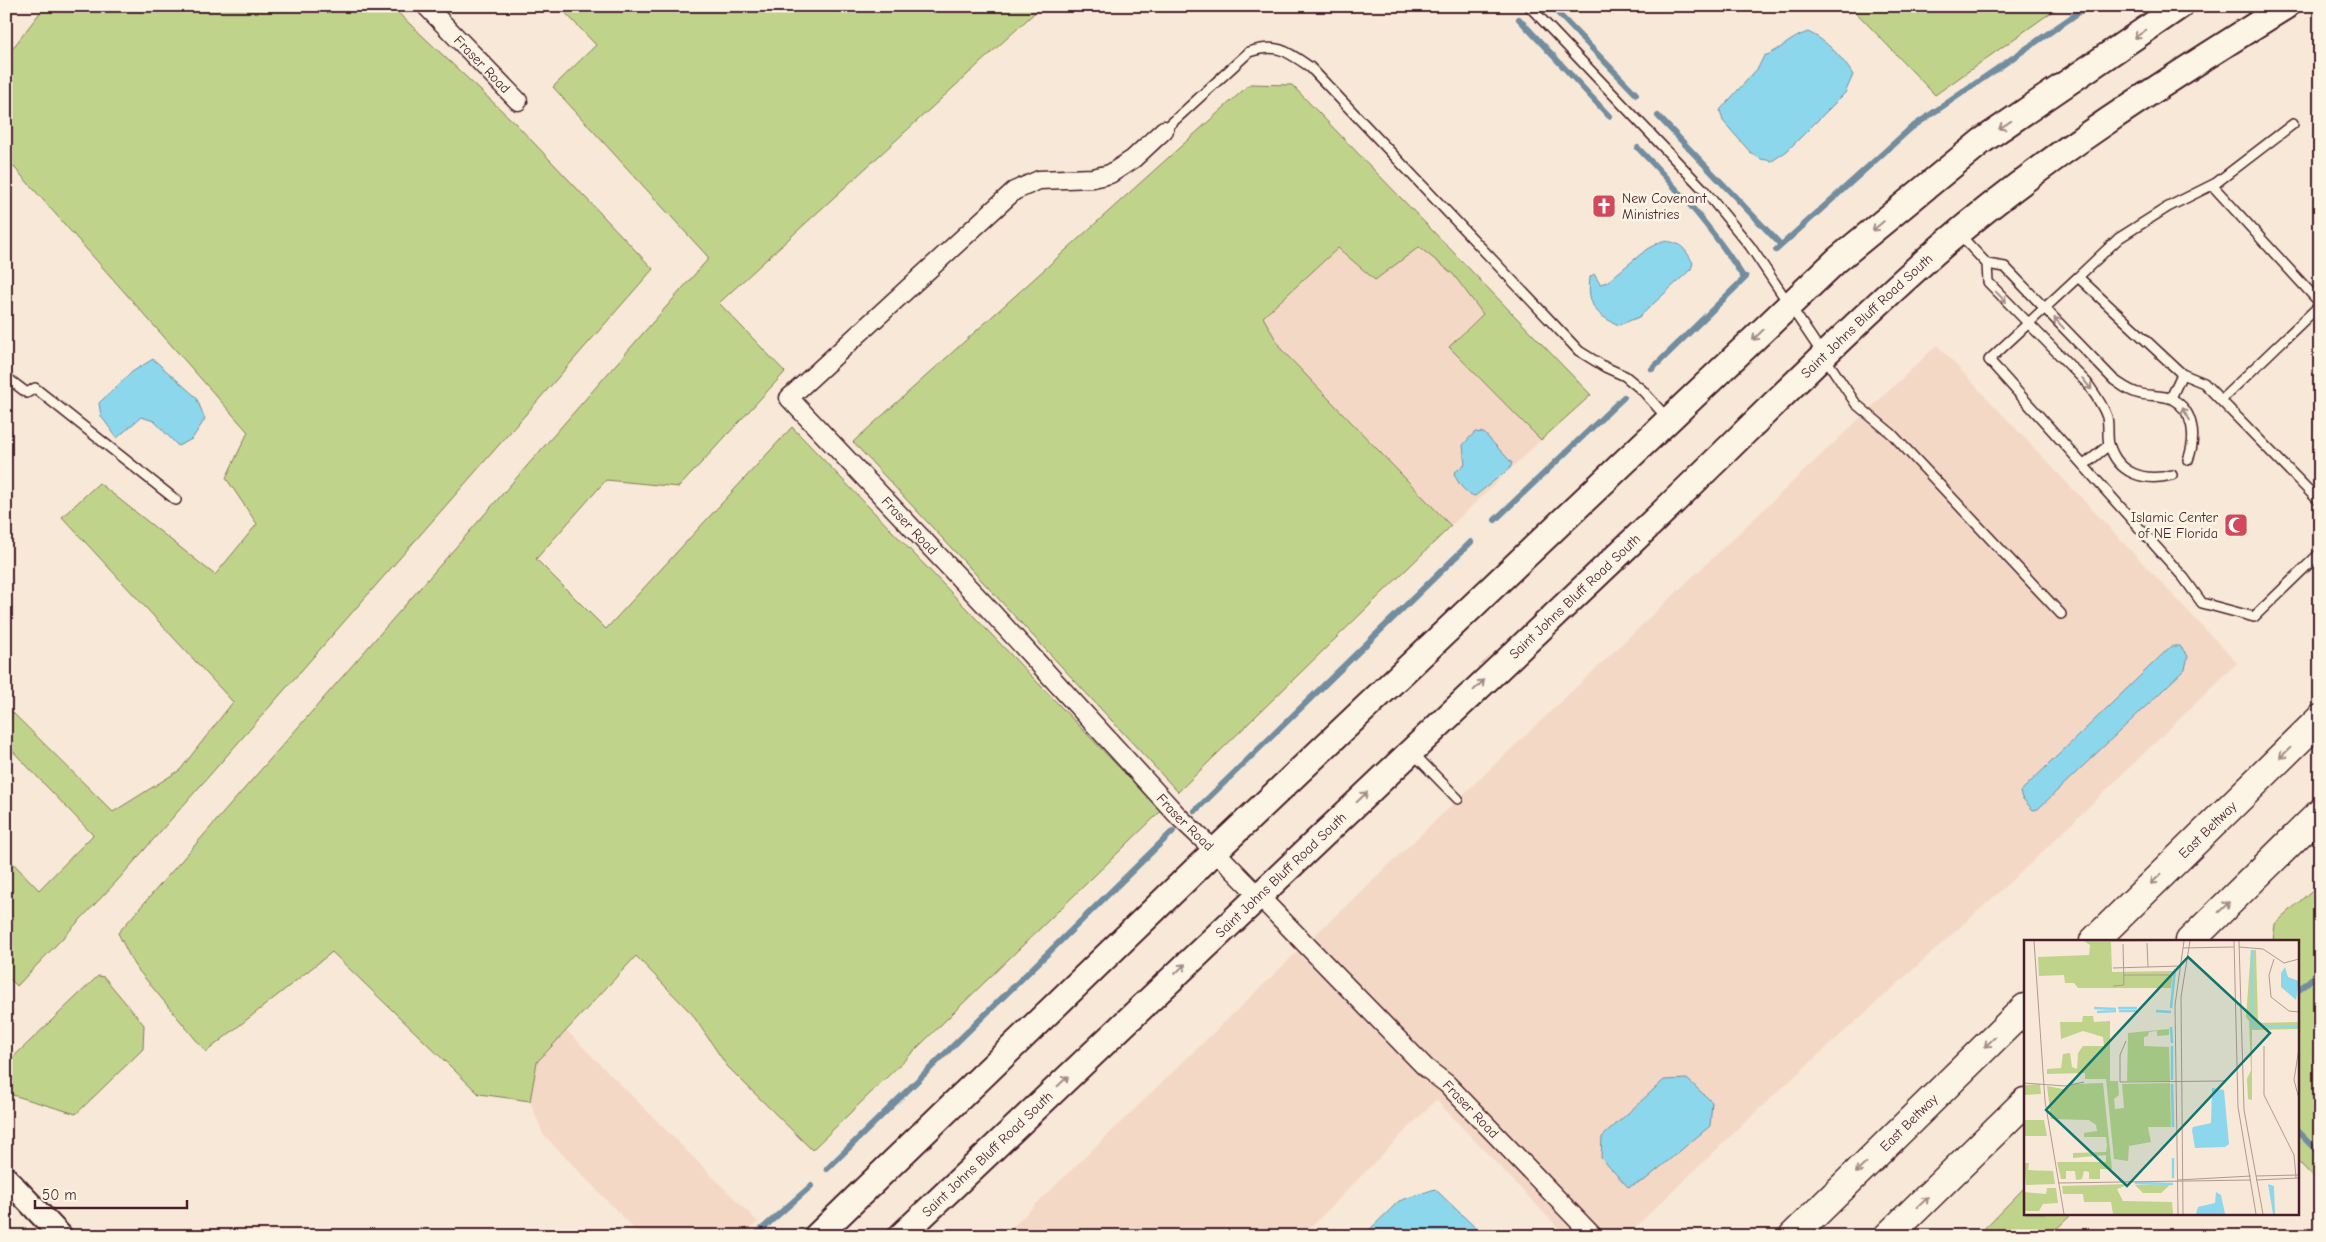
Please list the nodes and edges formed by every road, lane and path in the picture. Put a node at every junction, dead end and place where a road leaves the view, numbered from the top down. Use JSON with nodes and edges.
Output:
{"nodes":[{"id":1,"x":426,"y":6,"type":"edge"},
{"id":2,"x":1530,"y":6,"type":"edge"},
{"id":3,"x":2180,"y":6,"type":"edge"},
{"id":4,"x":2286,"y":6,"type":"edge"},
{"id":5,"x":518,"y":100,"type":"dead end"},
{"id":6,"x":2294,"y":124,"type":"dead end"},
{"id":7,"x":1164,"y":130,"type":"joint"},
{"id":8,"x":2212,"y":185,"type":"junction"},
{"id":9,"x":1959,"y":233,"type":"junction"},
{"id":10,"x":1987,"y":264,"type":"junction"},
{"id":11,"x":2078,"y":277,"type":"junction"},
{"id":12,"x":1790,"y":304,"type":"junction"},
{"id":13,"x":2320,"y":304,"type":"edge"},
{"id":14,"x":2045,"y":308,"type":"junction"},
{"id":15,"x":2028,"y":324,"type":"junction"},
{"id":16,"x":1823,"y":356,"type":"junction"},
{"id":17,"x":2182,"y":374,"type":"junction"},
{"id":18,"x":6,"y":376,"type":"edge"},
{"id":19,"x":2171,"y":398,"type":"junction"},
{"id":20,"x":2221,"y":400,"type":"junction"},
{"id":21,"x":1669,"y":420,"type":"junction"},
{"id":22,"x":2109,"y":445,"type":"junction"},
{"id":23,"x":2188,"y":460,"type":"dead end"},
{"id":24,"x":2084,"y":465,"type":"junction"},
{"id":25,"x":2172,"y":475,"type":"dead end"},
{"id":26,"x":176,"y":500,"type":"dead end"},
{"id":27,"x":2320,"y":502,"type":"edge"},
{"id":28,"x":2320,"y":553,"type":"edge"},
{"id":29,"x":2061,"y":614,"type":"dead end"},
{"id":30,"x":2320,"y":719,"type":"edge"},
{"id":31,"x":1410,"y":750,"type":"junction"},
{"id":32,"x":1458,"y":799,"type":"dead end"},
{"id":33,"x":2320,"y":814,"type":"edge"},
{"id":34,"x":1215,"y":851,"type":"junction"},
{"id":35,"x":1258,"y":896,"type":"junction"},
{"id":36,"x":2095,"y":940,"type":"edge"},
{"id":37,"x":2191,"y":940,"type":"edge"},
{"id":38,"x":2024,"y":1009,"type":"edge"},
{"id":39,"x":2024,"y":1103,"type":"edge"},
{"id":40,"x":6,"y":1178,"type":"edge"},
{"id":41,"x":61,"y":1236,"type":"edge"},
{"id":42,"x":817,"y":1236,"type":"edge"},
{"id":43,"x":901,"y":1236,"type":"edge"},
{"id":44,"x":1593,"y":1236,"type":"edge"},
{"id":45,"x":1793,"y":1236,"type":"edge"},
{"id":46,"x":1888,"y":1236,"type":"edge"}],
"edges":[{"from":1,"to":5,"type":"street","name":"Fraser Road"},
{"from":2,"to":12,"type":"lane"},
{"from":3,"to":12,"type":"main road","one_way":true},
{"from":4,"to":9,"type":"main road","name":"Saint Johns Bluff Road South"},
{"from":6,"to":8,"type":"lane"},
{"from":7,"to":21,"type":"lane"},
{"from":7,"to":34,"type":"street","name":"Fraser Road"},
{"from":8,"to":11,"type":"lane"},
{"from":8,"to":13,"type":"lane"},
{"from":9,"to":10,"type":"lane"},
{"from":9,"to":16,"type":"main road","name":"Saint Johns Bluff Road South"},
{"from":10,"to":14,"type":"lane"},
{"from":10,"to":15,"type":"lane","one_way":true},
{"from":11,"to":14,"type":"lane"},
{"from":11,"to":17,"type":"lane"},
{"from":12,"to":16,"type":"lane"},
{"from":12,"to":21,"type":"main road","one_way":true},
{"from":13,"to":20,"type":"lane"},
{"from":14,"to":15,"type":"lane"},
{"from":19,"to":14,"type":"lane","one_way":true},
{"from":15,"to":22,"type":"lane","one_way":true},
{"from":15,"to":24,"type":"lane"},
{"from":16,"to":29,"type":"lane"},
{"from":31,"to":16,"type":"main road","name":"Saint Johns Bluff Road South","one_way":true},
{"from":17,"to":19,"type":"lane"},
{"from":17,"to":20,"type":"lane"},
{"from":18,"to":26,"type":"lane"},
{"from":23,"to":19,"type":"lane","one_way":true},
{"from":20,"to":27,"type":"lane"},
{"from":21,"to":34,"type":"main road"},
{"from":22,"to":24,"type":"lane"},
{"from":22,"to":25,"type":"lane"},
{"from":24,"to":28,"type":"lane"},
{"from":30,"to":36,"type":"highway","name":"East Beltway","one_way":true},
{"from":31,"to":32,"type":"lane"},
{"from":35,"to":31,"type":"main road","name":"Saint Johns Bluff Road South","one_way":true},
{"from":37,"to":33,"type":"highway","one_way":true},
{"from":34,"to":35,"type":"street","name":"Fraser Road"},
{"from":34,"to":42,"type":"main road"},
{"from":43,"to":35,"type":"main road","name":"Saint Johns Bluff Road South","one_way":true},
{"from":35,"to":44,"type":"street","name":"Fraser Road"},
{"from":38,"to":45,"type":"highway","name":"East Beltway","one_way":true},
{"from":46,"to":39,"type":"highway","one_way":true},
{"from":40,"to":41,"type":"street"}]}
